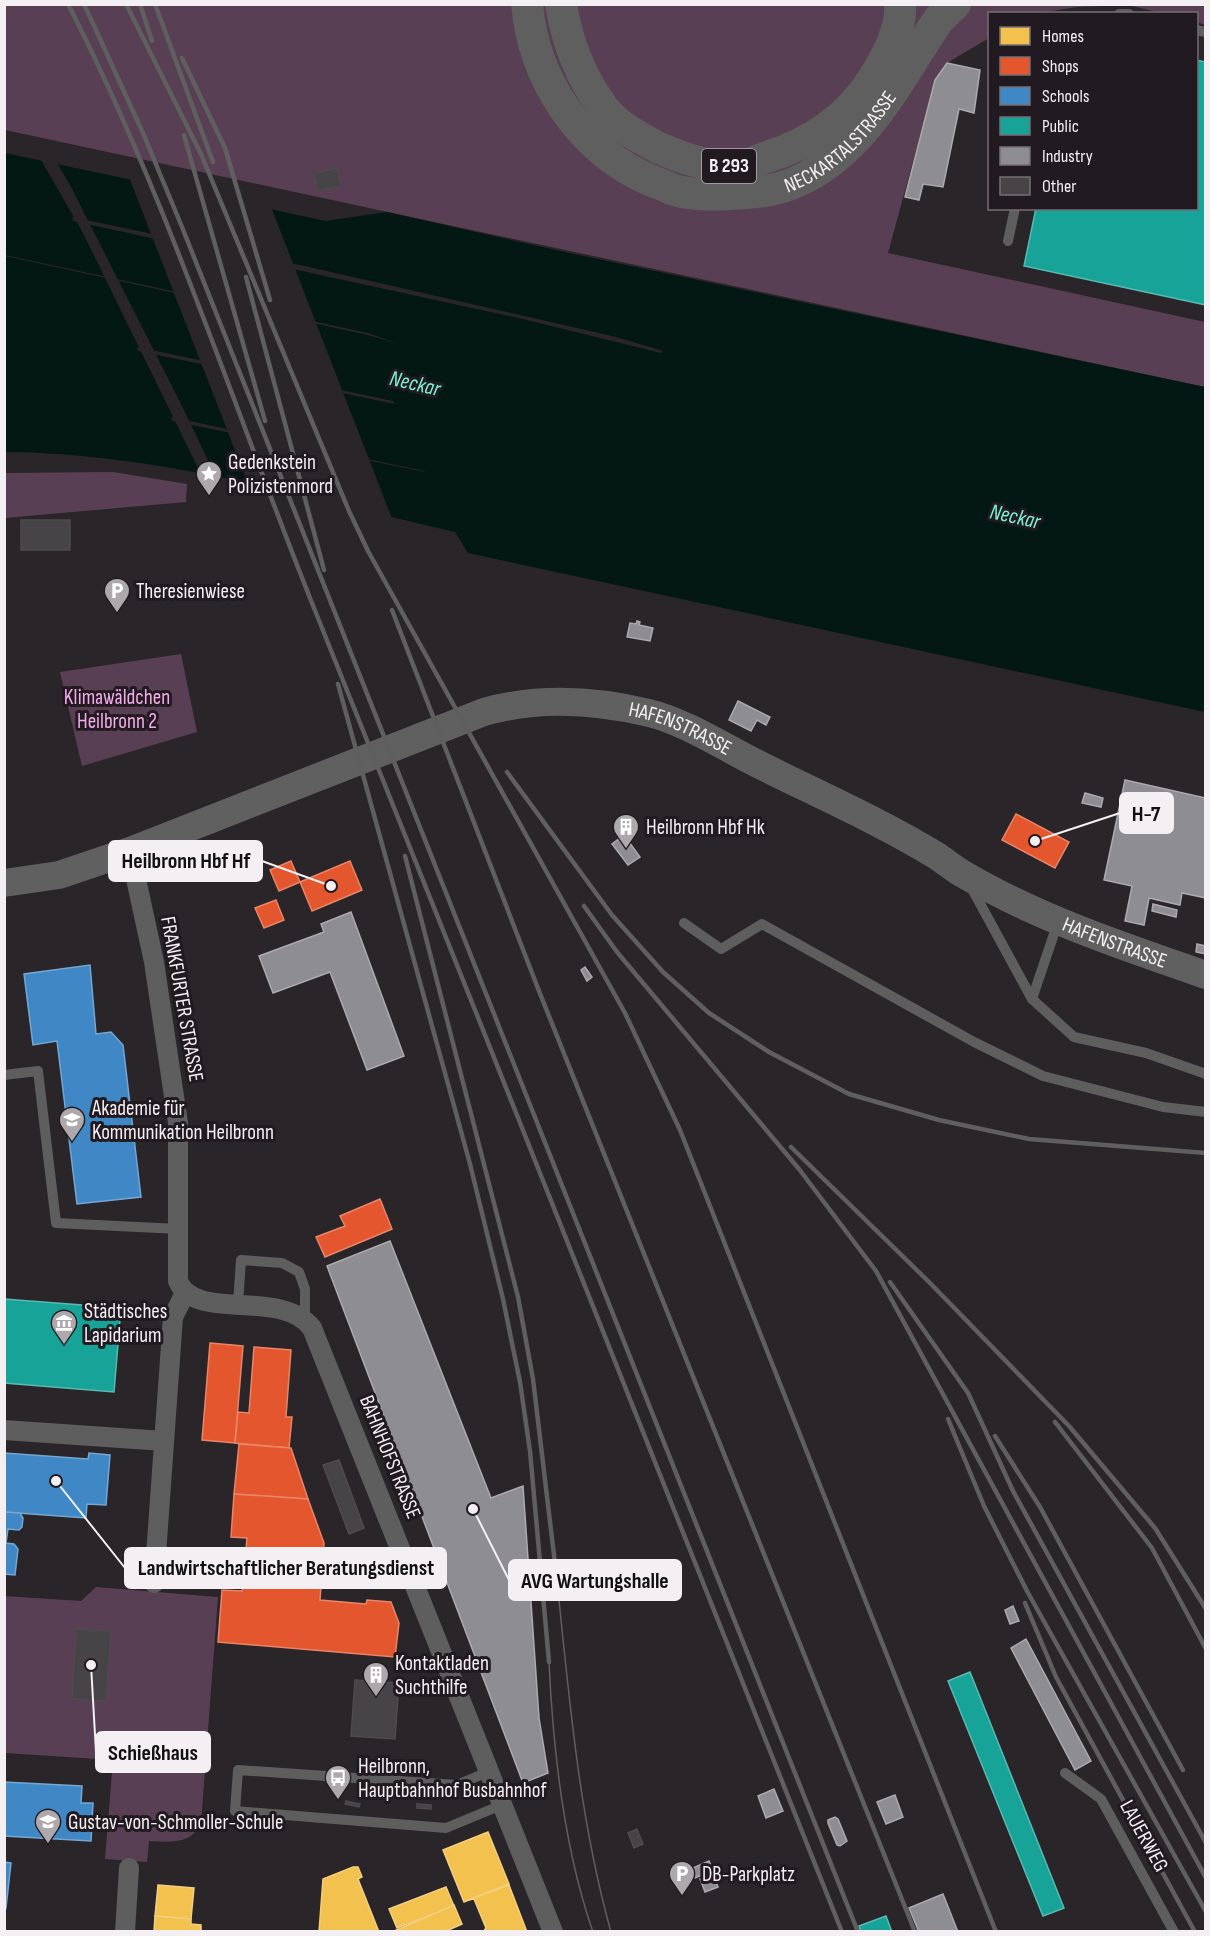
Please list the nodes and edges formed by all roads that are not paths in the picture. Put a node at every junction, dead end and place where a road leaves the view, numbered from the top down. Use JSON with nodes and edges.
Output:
{"nodes":[{"id":1,"x":528,"y":4,"type":"edge"},
{"id":2,"x":561,"y":4,"type":"edge"},
{"id":3,"x":900,"y":4,"type":"edge"},
{"id":4,"x":955,"y":4,"type":"edge"},
{"id":5,"x":1015,"y":210,"type":"edge"},
{"id":6,"x":1008,"y":241,"type":"dead end"},
{"id":7,"x":130,"y":851,"type":"junction"},
{"id":8,"x":964,"y":874,"type":"junction"},
{"id":9,"x":4,"y":883,"type":"edge"},
{"id":10,"x":1059,"y":920,"type":"junction"},
{"id":11,"x":684,"y":923,"type":"dead end"},
{"id":12,"x":1206,"y":975,"type":"edge"},
{"id":13,"x":1032,"y":999,"type":"junction"},
{"id":14,"x":1206,"y":1074,"type":"edge"},
{"id":15,"x":4,"y":1075,"type":"edge"},
{"id":16,"x":1206,"y":1112,"type":"edge"},
{"id":17,"x":179,"y":1230,"type":"junction"},
{"id":18,"x":185,"y":1293,"type":"junction"},
{"id":19,"x":238,"y":1304,"type":"junction"},
{"id":20,"x":305,"y":1319,"type":"junction"},
{"id":21,"x":4,"y":1430,"type":"edge"},
{"id":22,"x":164,"y":1441,"type":"junction"},
{"id":23,"x":661,"y":1569,"type":"dead end"},
{"id":24,"x":635,"y":1578,"type":"dead end"},
{"id":25,"x":154,"y":1583,"type":"dead end"},
{"id":26,"x":490,"y":1772,"type":"junction"},
{"id":27,"x":1065,"y":1773,"type":"dead end"},
{"id":28,"x":504,"y":1804,"type":"junction"},
{"id":29,"x":129,"y":1868,"type":"dead end"},
{"id":30,"x":124,"y":1932,"type":"edge"},
{"id":31,"x":553,"y":1932,"type":"edge"},
{"id":32,"x":1174,"y":1932,"type":"edge"}],
"edges":[{"from":1,"to":4,"type":"main road","name":"NECKARTALSTRASSE"},
{"from":2,"to":3,"type":"main road","name":"NECKARTALSTRASSE","number":"B 293"},
{"from":5,"to":6,"type":"lane"},
{"from":7,"to":8,"type":"main road","name":"HAFENSTRASSE"},
{"from":7,"to":9,"type":"main road","name":"HAFENSTRASSE"},
{"from":7,"to":17,"type":"street","name":"FRANKFURTER STRASSE"},
{"from":8,"to":10,"type":"main road","name":"HAFENSTRASSE"},
{"from":8,"to":13,"type":"lane"},
{"from":10,"to":12,"type":"main road","name":"HAFENSTRASSE"},
{"from":10,"to":13,"type":"lane"},
{"from":11,"to":16,"type":"lane"},
{"from":13,"to":14,"type":"lane"},
{"from":15,"to":17,"type":"lane"},
{"from":17,"to":18,"type":"street","name":"FRANKFURTER STRASSE"},
{"from":18,"to":19,"type":"street"},
{"from":18,"to":22,"type":"street"},
{"from":19,"to":20,"type":"street"},
{"from":19,"to":20,"type":"lane"},
{"from":20,"to":26,"type":"street","name":"BAHNHOFSTRASSE"},
{"from":21,"to":22,"type":"street"},
{"from":22,"to":25,"type":"street"},
{"from":23,"to":24,"type":"lane"},
{"from":26,"to":28,"type":"street","name":"BAHNHOFSTRASSE"},
{"from":26,"to":28,"type":"lane"},
{"from":27,"to":32,"type":"lane","name":"LAUERWEG"},
{"from":28,"to":31,"type":"street","name":"BAHNHOFSTRASSE"},
{"from":29,"to":30,"type":"street"}]}
